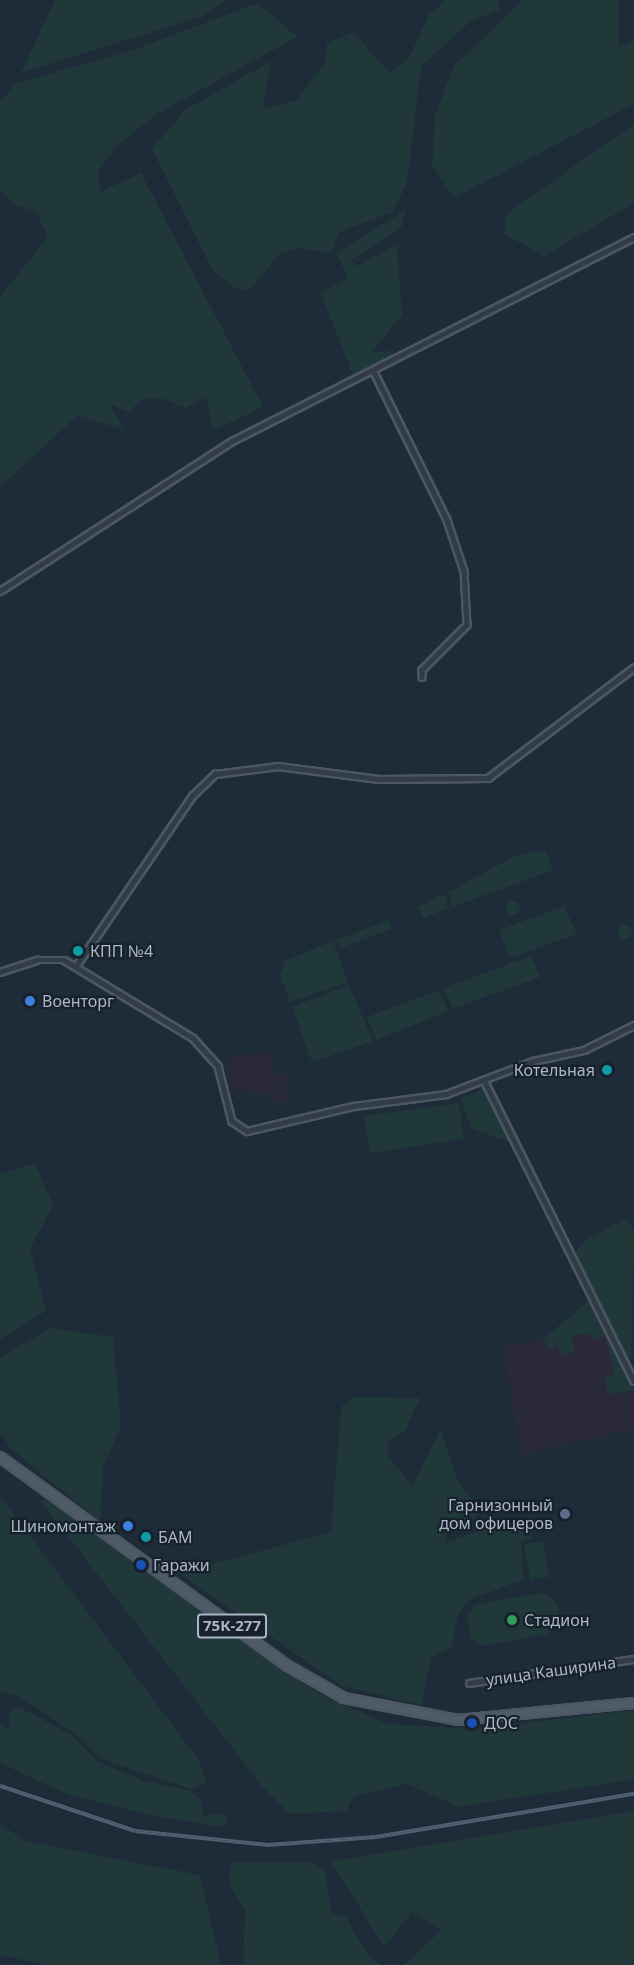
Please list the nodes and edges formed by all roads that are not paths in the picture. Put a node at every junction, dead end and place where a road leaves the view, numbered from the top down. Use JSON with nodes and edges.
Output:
{"nodes":[{"id":1,"x":634,"y":237,"type":"edge"},
{"id":2,"x":374,"y":372,"type":"junction"},
{"id":3,"x":0,"y":591,"type":"edge"},
{"id":4,"x":634,"y":667,"type":"edge"},
{"id":5,"x":422,"y":677,"type":"dead end"},
{"id":6,"x":76,"y":966,"type":"junction"},
{"id":7,"x":0,"y":972,"type":"edge"},
{"id":8,"x":634,"y":1025,"type":"edge"},
{"id":9,"x":484,"y":1080,"type":"junction"},
{"id":10,"x":634,"y":1381,"type":"edge"},
{"id":11,"x":0,"y":1457,"type":"edge"},
{"id":12,"x":634,"y":1659,"type":"edge"},
{"id":13,"x":469,"y":1683,"type":"dead end"},
{"id":14,"x":634,"y":1703,"type":"edge"}],
"edges":[{"from":1,"to":2,"type":"street"},
{"from":2,"to":3,"type":"street"},
{"from":2,"to":5,"type":"street"},
{"from":4,"to":6,"type":"street"},
{"from":6,"to":7,"type":"street"},
{"from":6,"to":9,"type":"street"},
{"from":8,"to":9,"type":"street"},
{"from":9,"to":10,"type":"street"},
{"from":11,"to":14,"type":"main road","number":"75К-277"},
{"from":12,"to":13,"type":"street","name":"улица Каширина"}]}
